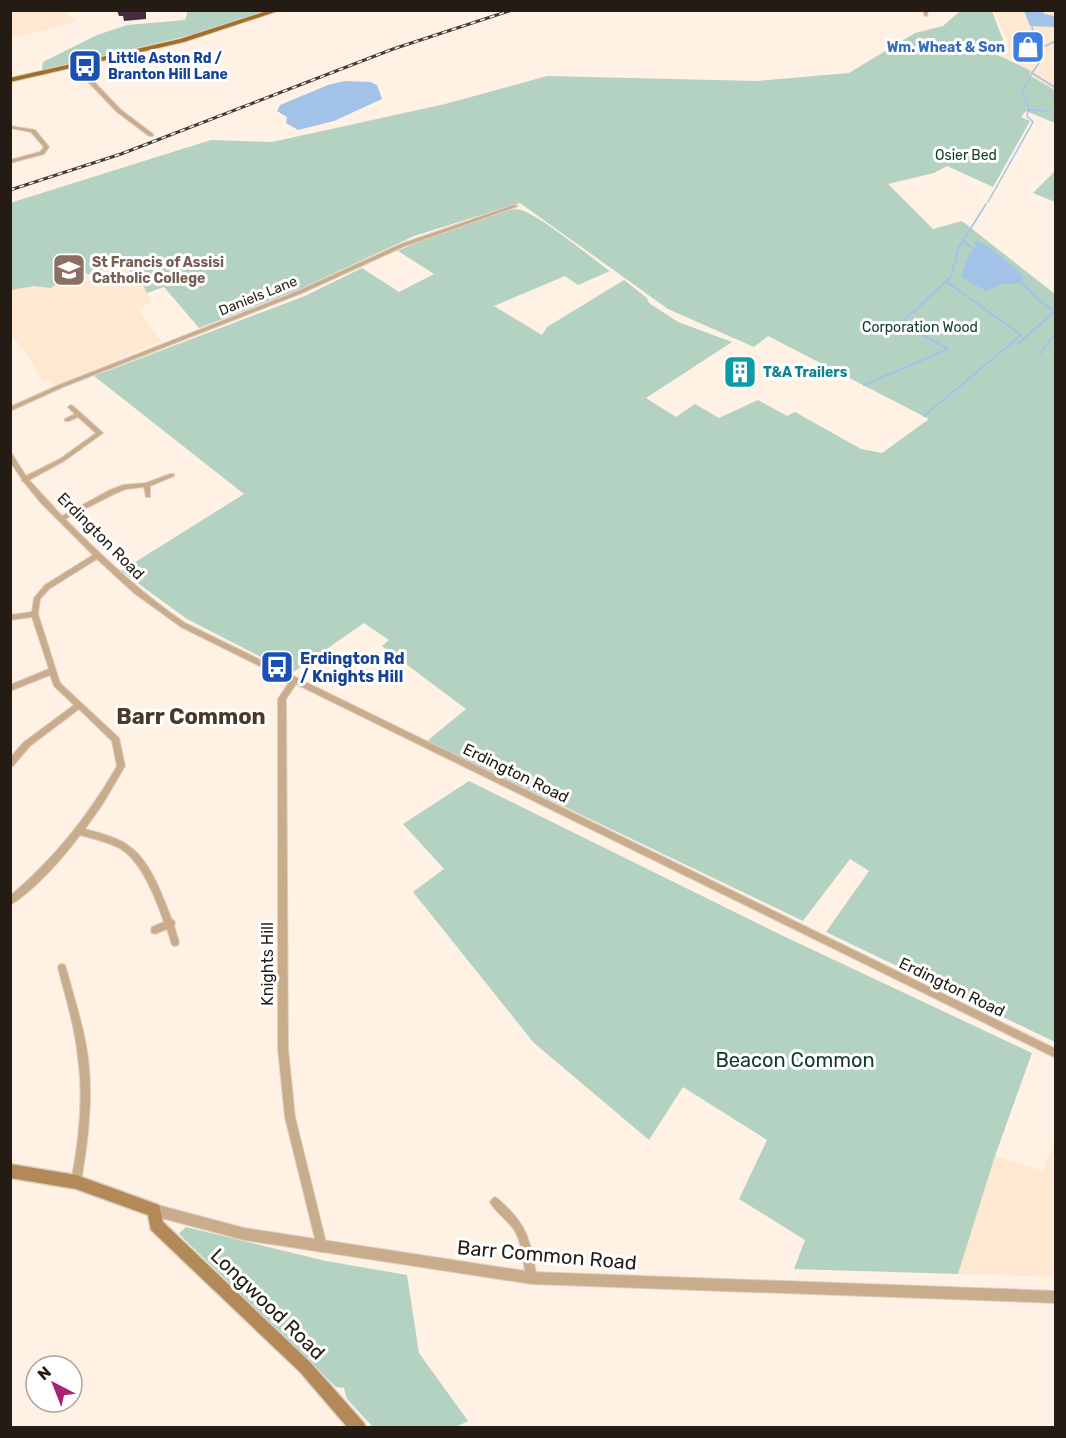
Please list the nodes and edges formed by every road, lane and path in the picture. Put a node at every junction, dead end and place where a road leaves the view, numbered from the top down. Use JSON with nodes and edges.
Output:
{"nodes":[{"id":1,"x":278,"y":10,"type":"edge"},
{"id":2,"x":75,"y":65,"type":"junction"},
{"id":3,"x":10,"y":80,"type":"edge"},
{"id":4,"x":10,"y":127,"type":"edge"},
{"id":5,"x":151,"y":135,"type":"dead end"},
{"id":6,"x":10,"y":162,"type":"edge"},
{"id":7,"x":516,"y":206,"type":"dead end"},
{"id":8,"x":71,"y":407,"type":"dead end"},
{"id":9,"x":10,"y":410,"type":"edge"},
{"id":10,"x":79,"y":414,"type":"junction"},
{"id":11,"x":67,"y":420,"type":"dead end"},
{"id":12,"x":10,"y":454,"type":"edge"},
{"id":13,"x":172,"y":475,"type":"dead end"},
{"id":14,"x":24,"y":480,"type":"junction"},
{"id":15,"x":147,"y":485,"type":"junction"},
{"id":16,"x":148,"y":495,"type":"dead end"},
{"id":17,"x":61,"y":519,"type":"junction"},
{"id":18,"x":97,"y":556,"type":"junction"},
{"id":19,"x":35,"y":614,"type":"junction"},
{"id":20,"x":10,"y":618,"type":"edge"},
{"id":21,"x":52,"y":671,"type":"junction"},
{"id":22,"x":294,"y":681,"type":"junction"},
{"id":23,"x":10,"y":688,"type":"edge"},
{"id":24,"x":78,"y":706,"type":"junction"},
{"id":25,"x":10,"y":764,"type":"edge"},
{"id":26,"x":78,"y":831,"type":"junction"},
{"id":27,"x":10,"y":902,"type":"edge"},
{"id":28,"x":171,"y":923,"type":"junction"},
{"id":29,"x":155,"y":930,"type":"dead end"},
{"id":30,"x":175,"y":942,"type":"dead end"},
{"id":31,"x":62,"y":968,"type":"dead end"},
{"id":32,"x":1056,"y":1054,"type":"edge"},
{"id":33,"x":10,"y":1172,"type":"edge"},
{"id":34,"x":76,"y":1182,"type":"junction"},
{"id":35,"x":495,"y":1202,"type":"dead end"},
{"id":36,"x":154,"y":1210,"type":"junction"},
{"id":37,"x":322,"y":1247,"type":"junction"},
{"id":38,"x":532,"y":1278,"type":"junction"},
{"id":39,"x":1056,"y":1298,"type":"edge"},
{"id":40,"x":359,"y":1428,"type":"edge"}],
"edges":[{"from":1,"to":2,"type":"main road"},
{"from":2,"to":3,"type":"main road"},
{"from":2,"to":5,"type":"street"},
{"from":4,"to":6,"type":"street"},
{"from":7,"to":9,"type":"street","name":"Daniels Lane"},
{"from":8,"to":10,"type":"street"},
{"from":10,"to":11,"type":"street"},
{"from":10,"to":14,"type":"street"},
{"from":12,"to":14,"type":"street","name":"Erdington Road"},
{"from":13,"to":15,"type":"street"},
{"from":14,"to":17,"type":"street","name":"Erdington Road"},
{"from":15,"to":16,"type":"street"},
{"from":15,"to":17,"type":"street"},
{"from":17,"to":18,"type":"street","name":"Erdington Road"},
{"from":18,"to":19,"type":"street"},
{"from":18,"to":22,"type":"street","name":"Erdington Road"},
{"from":19,"to":20,"type":"street"},
{"from":19,"to":21,"type":"street"},
{"from":21,"to":23,"type":"street"},
{"from":21,"to":24,"type":"street"},
{"from":22,"to":32,"type":"street","name":"Erdington Road"},
{"from":22,"to":37,"type":"street","name":"Knights Hill"},
{"from":24,"to":25,"type":"street"},
{"from":24,"to":26,"type":"street"},
{"from":26,"to":27,"type":"street"},
{"from":26,"to":28,"type":"street"},
{"from":28,"to":29,"type":"street"},
{"from":28,"to":30,"type":"street"},
{"from":31,"to":34,"type":"street"},
{"from":33,"to":34,"type":"main road","name":"Barr Common Road"},
{"from":34,"to":36,"type":"main road","name":"Barr Common Road"},
{"from":35,"to":38,"type":"street"},
{"from":36,"to":37,"type":"street","name":"Barr Common Road"},
{"from":36,"to":40,"type":"main road","name":"Longwood Road"},
{"from":37,"to":38,"type":"street","name":"Barr Common Road"},
{"from":38,"to":39,"type":"street","name":"Barr Common Road"}]}
